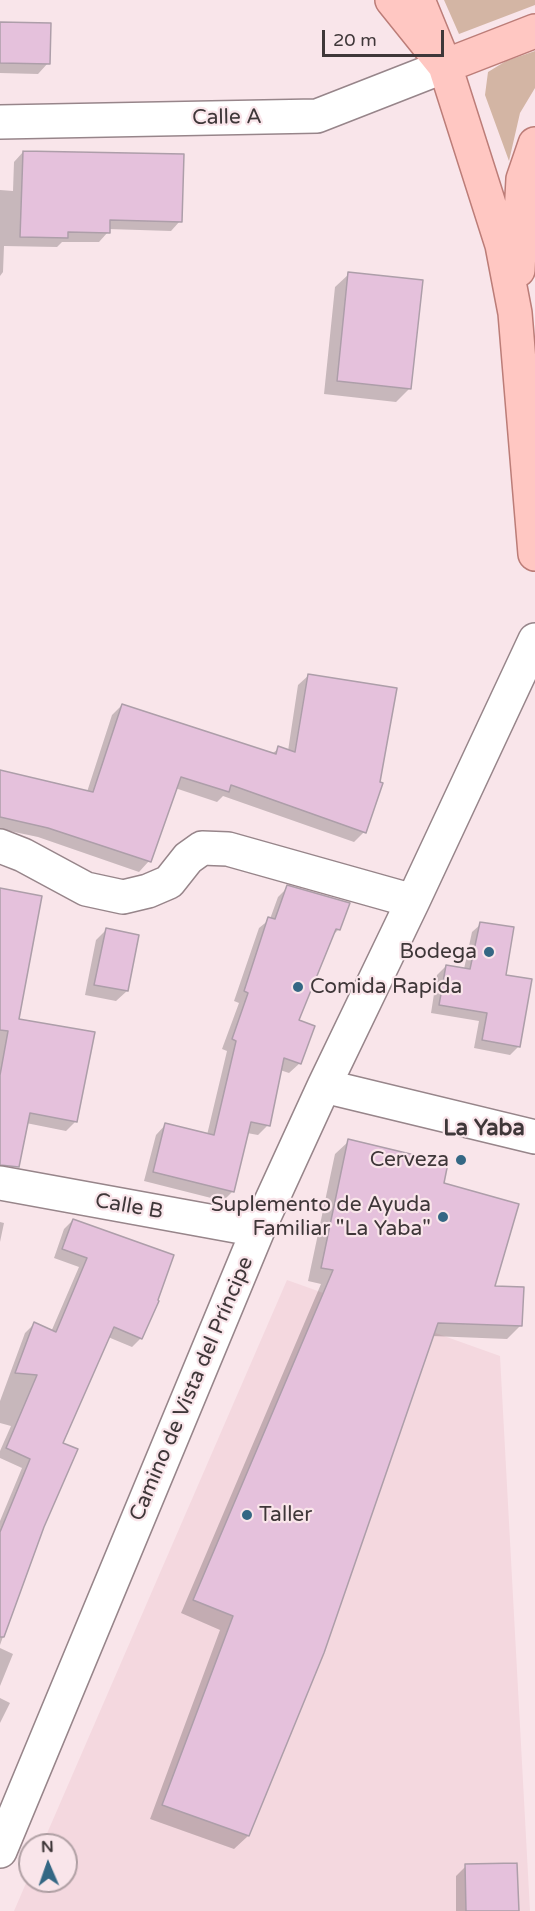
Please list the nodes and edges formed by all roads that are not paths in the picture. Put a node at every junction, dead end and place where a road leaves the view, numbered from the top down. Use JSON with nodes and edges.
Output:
{"nodes":[{"id":1,"x":392,"y":0,"type":"edge"},
{"id":2,"x":418,"y":0,"type":"edge"},
{"id":3,"x":535,"y":31,"type":"edge"},
{"id":4,"x":445,"y":66,"type":"junction"},
{"id":5,"x":0,"y":122,"type":"edge"},
{"id":6,"x":535,"y":144,"type":"edge"},
{"id":7,"x":523,"y":330,"type":"edge"},
{"id":8,"x":535,"y":554,"type":"edge"},
{"id":9,"x":535,"y":640,"type":"edge"},
{"id":10,"x":0,"y":846,"type":"edge"},
{"id":11,"x":413,"y":902,"type":"junction"},
{"id":12,"x":324,"y":1086,"type":"junction"},
{"id":13,"x":535,"y":1137,"type":"edge"},
{"id":14,"x":0,"y":1183,"type":"edge"},
{"id":15,"x":258,"y":1230,"type":"junction"},
{"id":16,"x":0,"y":1851,"type":"edge"}],
"edges":[{"from":1,"to":4,"type":"main road"},
{"from":2,"to":4,"type":"main road"},
{"from":3,"to":4,"type":"main road"},
{"from":4,"to":5,"type":"street","name":"Calle A"},
{"from":4,"to":7,"type":"main road"},
{"from":6,"to":7,"type":"main road"},
{"from":7,"to":8,"type":"main road"},
{"from":9,"to":11,"type":"street","name":"Camino de Vista del Príncipe"},
{"from":10,"to":11,"type":"street"},
{"from":11,"to":12,"type":"street","name":"Camino de Vista del Príncipe"},
{"from":12,"to":13,"type":"street"},
{"from":12,"to":15,"type":"street","name":"Camino de Vista del Príncipe"},
{"from":14,"to":15,"type":"street","name":"Calle B"},
{"from":15,"to":16,"type":"street","name":"Camino de Vista del Príncipe"}]}
